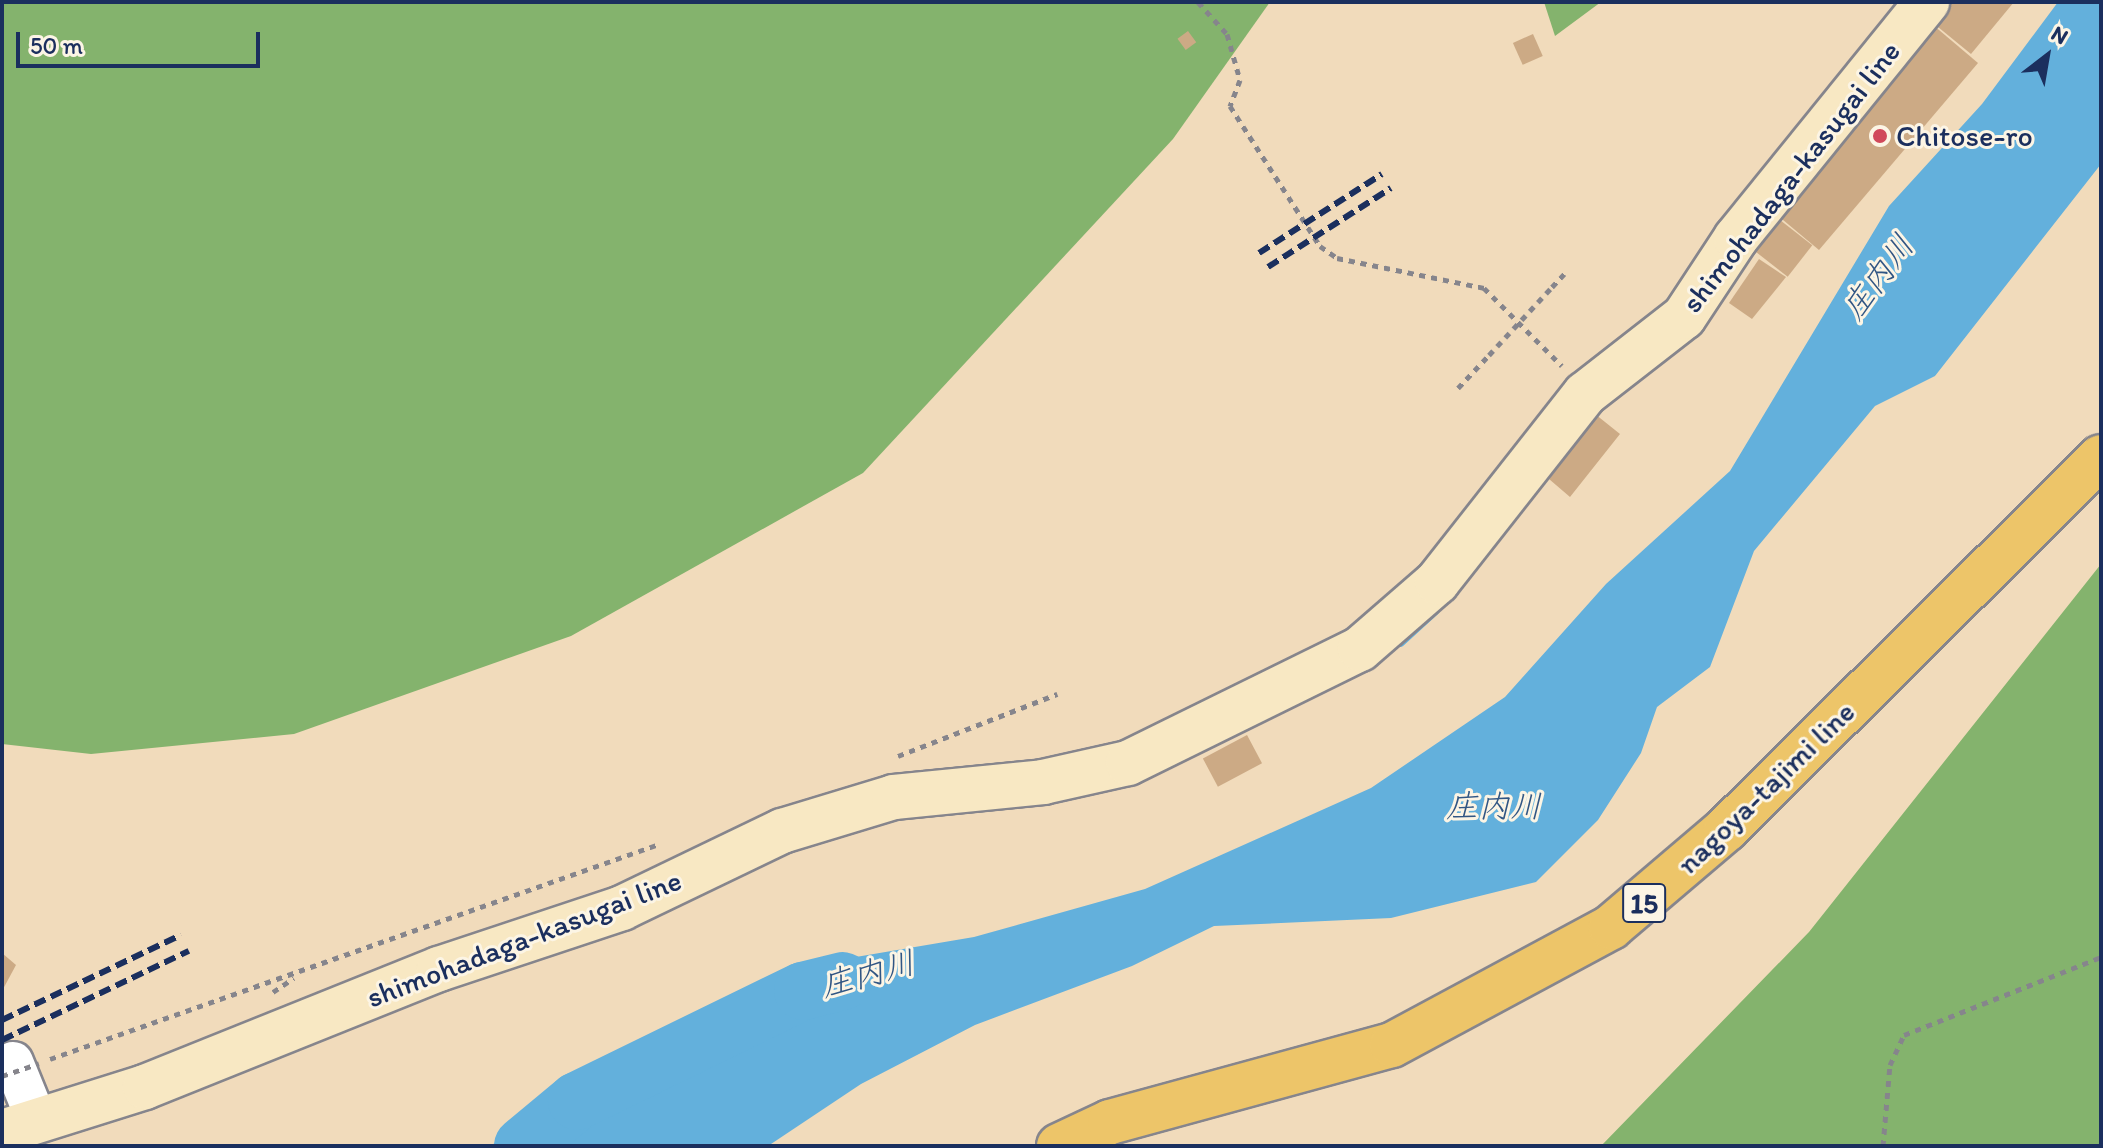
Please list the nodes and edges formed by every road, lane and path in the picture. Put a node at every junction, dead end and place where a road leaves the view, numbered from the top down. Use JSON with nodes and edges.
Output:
{"nodes":[{"id":1,"x":1198,"y":2,"type":"edge"},
{"id":2,"x":1927,"y":2,"type":"edge"},
{"id":3,"x":1564,"y":274,"type":"dead end"},
{"id":4,"x":1458,"y":388,"type":"dead end"},
{"id":5,"x":1585,"y":394,"type":"junction"},
{"id":6,"x":2101,"y":457,"type":"edge"},
{"id":7,"x":2101,"y":957,"type":"edge"},
{"id":8,"x":302,"y":973,"type":"dead end"},
{"id":9,"x":18,"y":1067,"type":"edge"},
{"id":10,"x":20,"y":1126,"type":"edge"},
{"id":11,"x":1059,"y":1146,"type":"edge"},
{"id":12,"x":1883,"y":1146,"type":"edge"}],
"edges":[{"from":1,"to":5,"type":"path"},
{"from":2,"to":5,"type":"main road","name":"shimohadaga-kasugai line"},
{"from":3,"to":4,"type":"path","bridge":true},
{"from":5,"to":10,"type":"main road","name":"shimohadaga-kasugai line"},
{"from":6,"to":11,"type":"main road","name":"nagoya-tajimi line","number":"15"},
{"from":7,"to":12,"type":"path"},
{"from":8,"to":9,"type":"path"},
{"from":9,"to":10,"type":"street"}]}
